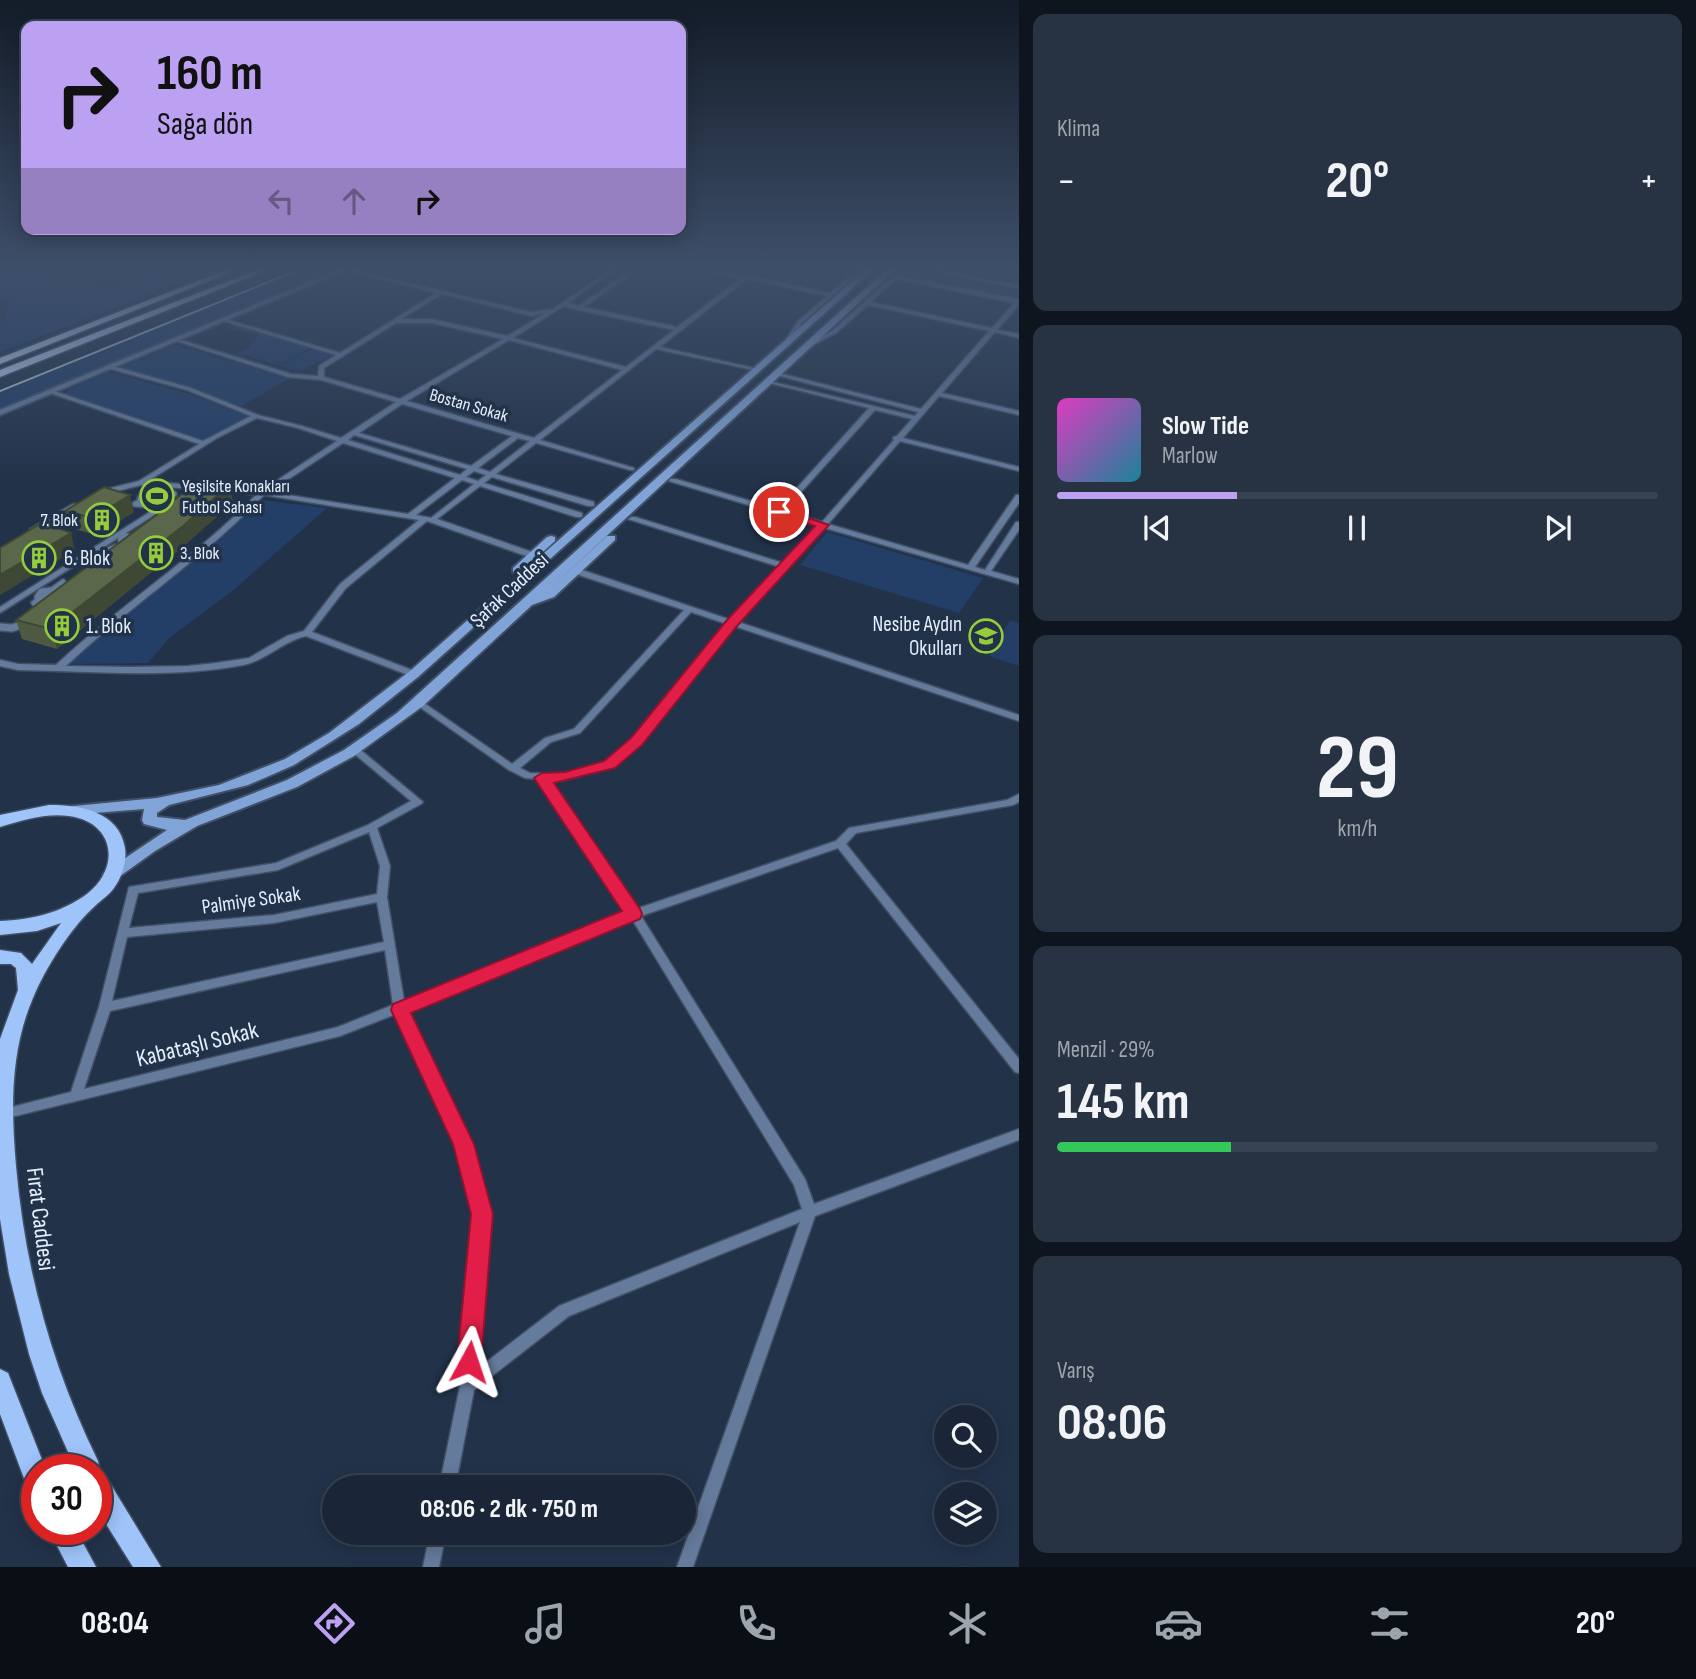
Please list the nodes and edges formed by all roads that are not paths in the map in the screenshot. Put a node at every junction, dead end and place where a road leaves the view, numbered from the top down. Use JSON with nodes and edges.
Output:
{"nodes":[{"id":1,"x":46,"y":343,"type":"edge"},
{"id":2,"x":80,"y":343,"type":"edge"},
{"id":3,"x":168,"y":343,"type":"edge"},
{"id":4,"x":186,"y":343,"type":"edge"},
{"id":5,"x":301,"y":343,"type":"edge"},
{"id":6,"x":360,"y":343,"type":"edge"},
{"id":7,"x":499,"y":343,"type":"edge"},
{"id":8,"x":527,"y":343,"type":"edge"},
{"id":9,"x":659,"y":343,"type":"edge"},
{"id":10,"x":809,"y":343,"type":"edge"},
{"id":11,"x":813,"y":343,"type":"edge"},
{"id":12,"x":982,"y":343,"type":"edge"},
{"id":13,"x":786,"y":344,"type":"edge"},
{"id":14,"x":654,"y":347,"type":"junction"},
{"id":15,"x":802,"y":349,"type":"junction"},
{"id":16,"x":341,"y":355,"type":"junction"},
{"id":17,"x":0,"y":361,"type":"edge"},
{"id":18,"x":110,"y":367,"type":"junction"},
{"id":19,"x":625,"y":369,"type":"junction"},
{"id":20,"x":756,"y":370,"type":"junction"},
{"id":21,"x":3,"y":374,"type":"edge"},
{"id":22,"x":775,"y":374,"type":"junction"},
{"id":23,"x":321,"y":378,"type":"junction"},
{"id":24,"x":766,"y":381,"type":"junction"},
{"id":25,"x":52,"y":392,"type":"junction"},
{"id":26,"x":938,"y":394,"type":"junction"},
{"id":27,"x":402,"y":401,"type":"junction"},
{"id":28,"x":874,"y":407,"type":"junction"},
{"id":29,"x":0,"y":413,"type":"edge"},
{"id":30,"x":1019,"y":413,"type":"edge"},
{"id":31,"x":918,"y":414,"type":"junction"},
{"id":32,"x":257,"y":416,"type":"junction"},
{"id":33,"x":353,"y":433,"type":"junction"},
{"id":34,"x":517,"y":435,"type":"junction"},
{"id":35,"x":896,"y":438,"type":"junction"},
{"id":36,"x":533,"y":440,"type":"junction"},
{"id":37,"x":341,"y":441,"type":"junction"},
{"id":38,"x":205,"y":444,"type":"junction"},
{"id":39,"x":673,"y":444,"type":"junction"},
{"id":40,"x":694,"y":450,"type":"junction"},
{"id":41,"x":473,"y":469,"type":"junction"},
{"id":42,"x":632,"y":469,"type":"junction"},
{"id":43,"x":1019,"y":469,"type":"edge"},
{"id":44,"x":490,"y":474,"type":"junction"},
{"id":45,"x":461,"y":478,"type":"junction"},
{"id":46,"x":673,"y":481,"type":"junction"},
{"id":47,"x":141,"y":483,"type":"junction"},
{"id":48,"x":478,"y":484,"type":"junction"},
{"id":49,"x":262,"y":493,"type":"junction"},
{"id":50,"x":1019,"y":497,"type":"edge"},
{"id":51,"x":90,"y":498,"type":"edge"},
{"id":52,"x":142,"y":501,"type":"junction"},
{"id":53,"x":172,"y":502,"type":"junction"},
{"id":54,"x":79,"y":504,"type":"edge"},
{"id":55,"x":591,"y":504,"type":"junction"},
{"id":56,"x":158,"y":509,"type":"junction"},
{"id":57,"x":176,"y":512,"type":"edge"},
{"id":58,"x":779,"y":512,"type":"junction"},
{"id":59,"x":579,"y":515,"type":"junction"},
{"id":60,"x":410,"y":516,"type":"junction"},
{"id":61,"x":429,"y":519,"type":"junction"},
{"id":62,"x":632,"y":519,"type":"junction"},
{"id":63,"x":136,"y":523,"type":"junction"},
{"id":64,"x":1019,"y":524,"type":"edge"},
{"id":65,"x":823,"y":525,"type":"junction"},
{"id":66,"x":143,"y":529,"type":"edge"},
{"id":67,"x":23,"y":536,"type":"edge"},
{"id":68,"x":130,"y":539,"type":"junction"},
{"id":69,"x":123,"y":551,"type":"edge"},
{"id":70,"x":532,"y":555,"type":"junction"},
{"id":71,"x":83,"y":558,"type":"junction"},
{"id":72,"x":93,"y":562,"type":"junction"},
{"id":73,"x":104,"y":566,"type":"edge"},
{"id":74,"x":785,"y":566,"type":"junction"},
{"id":75,"x":970,"y":568,"type":"junction"},
{"id":76,"x":576,"y":571,"type":"junction"},
{"id":77,"x":987,"y":572,"type":"junction"},
{"id":78,"x":52,"y":577,"type":"junction"},
{"id":79,"x":1019,"y":582,"type":"edge"},
{"id":80,"x":502,"y":595,"type":"junction"},
{"id":81,"x":20,"y":597,"type":"junction"},
{"id":82,"x":524,"y":604,"type":"junction"},
{"id":83,"x":689,"y":609,"type":"junction"},
{"id":84,"x":0,"y":610,"type":"edge"},
{"id":85,"x":37,"y":616,"type":"edge"},
{"id":86,"x":732,"y":623,"type":"junction"},
{"id":87,"x":0,"y":627,"type":"edge"},
{"id":88,"x":307,"y":633,"type":"junction"},
{"id":89,"x":0,"y":663,"type":"edge"},
{"id":90,"x":59,"y":667,"type":"junction"},
{"id":91,"x":414,"y":674,"type":"junction"},
{"id":92,"x":418,"y":703,"type":"junction"},
{"id":93,"x":1019,"y":718,"type":"edge"},
{"id":94,"x":354,"y":749,"type":"junction"},
{"id":95,"x":512,"y":768,"type":"junction"},
{"id":96,"x":542,"y":778,"type":"junction"},
{"id":97,"x":1019,"y":797,"type":"edge"},
{"id":98,"x":177,"y":799,"type":"junction"},
{"id":99,"x":0,"y":810,"type":"edge"},
{"id":100,"x":67,"y":810,"type":"junction"},
{"id":101,"x":29,"y":812,"type":"junction"},
{"id":102,"x":0,"y":821,"type":"edge"},
{"id":103,"x":189,"y":825,"type":"junction"},
{"id":104,"x":372,"y":827,"type":"junction"},
{"id":105,"x":840,"y":844,"type":"junction"},
{"id":106,"x":111,"y":875,"type":"junction"},
{"id":107,"x":382,"y":897,"type":"junction"},
{"id":108,"x":88,"y":901,"type":"junction"},
{"id":109,"x":634,"y":914,"type":"junction"},
{"id":110,"x":0,"y":928,"type":"edge"},
{"id":111,"x":124,"y":933,"type":"junction"},
{"id":112,"x":390,"y":945,"type":"junction"},
{"id":113,"x":0,"y":957,"type":"edge"},
{"id":114,"x":25,"y":994,"type":"junction"},
{"id":115,"x":106,"y":1007,"type":"junction"},
{"id":116,"x":400,"y":1010,"type":"junction"},
{"id":117,"x":1019,"y":1068,"type":"edge"},
{"id":118,"x":76,"y":1096,"type":"junction"},
{"id":119,"x":3,"y":1114,"type":"junction"},
{"id":120,"x":1019,"y":1134,"type":"edge"},
{"id":121,"x":810,"y":1212,"type":"junction"},
{"id":122,"x":0,"y":1381,"type":"edge"},
{"id":123,"x":467,"y":1386,"type":"junction"},
{"id":124,"x":5,"y":1414,"type":"edge"},
{"id":125,"x":24,"y":1454,"type":"edge"},
{"id":126,"x":82,"y":1454,"type":"edge"},
{"id":127,"x":450,"y":1475,"type":"edge"},
{"id":128,"x":112,"y":1509,"type":"edge"},
{"id":129,"x":71,"y":1545,"type":"edge"},
{"id":130,"x":436,"y":1545,"type":"edge"},
{"id":131,"x":83,"y":1567,"type":"edge"},
{"id":132,"x":148,"y":1567,"type":"edge"},
{"id":133,"x":431,"y":1567,"type":"edge"},
{"id":134,"x":685,"y":1567,"type":"edge"}],
"edges":[{"from":1,"to":17,"type":"highway"},
{"from":2,"to":21,"type":"highway"},
{"from":3,"to":18,"type":"street"},
{"from":4,"to":23,"type":"street","name":"Bostan Sokak"},
{"from":5,"to":16,"type":"street"},
{"from":6,"to":16,"type":"street"},
{"from":7,"to":27,"type":"street"},
{"from":8,"to":19,"type":"street"},
{"from":9,"to":14,"type":"street"},
{"from":10,"to":15,"type":"main road","name":"Şafak Caddesi"},
{"from":11,"to":15,"type":"street"},
{"from":12,"to":26,"type":"street"},
{"from":13,"to":20,"type":"main road","name":"Şafak Caddesi"},
{"from":14,"to":19,"type":"street"},
{"from":14,"to":20,"type":"street"},
{"from":15,"to":22,"type":"main road","name":"Şafak Caddesi"},
{"from":16,"to":23,"type":"street"},
{"from":18,"to":25,"type":"street"},
{"from":18,"to":32,"type":"street"},
{"from":19,"to":36,"type":"street"},
{"from":20,"to":39,"type":"main road","name":"Şafak Caddesi"},
{"from":22,"to":24,"type":"main road","name":"Şafak Caddesi"},
{"from":22,"to":31,"type":"street"},
{"from":23,"to":27,"type":"street","name":"Bostan Sokak"},
{"from":24,"to":28,"type":"street"},
{"from":24,"to":40,"type":"main road","name":"Şafak Caddesi"},
{"from":25,"to":29,"type":"street"},
{"from":25,"to":38,"type":"street"},
{"from":26,"to":30,"type":"street"},
{"from":26,"to":31,"type":"street"},
{"from":27,"to":33,"type":"street"},
{"from":27,"to":34,"type":"street","name":"Bostan Sokak"},
{"from":28,"to":31,"type":"street"},
{"from":28,"to":58,"type":"street"},
{"from":31,"to":35,"type":"street"},
{"from":32,"to":37,"type":"street"},
{"from":32,"to":38,"type":"street"},
{"from":33,"to":37,"type":"street"},
{"from":33,"to":41,"type":"street"},
{"from":34,"to":36,"type":"street","name":"Bostan Sokak"},
{"from":34,"to":41,"type":"street"},
{"from":35,"to":43,"type":"street"},
{"from":35,"to":65,"type":"street"},
{"from":36,"to":42,"type":"street","name":"Bostan Sokak"},
{"from":36,"to":44,"type":"street"},
{"from":37,"to":45,"type":"street"},
{"from":37,"to":49,"type":"street"},
{"from":38,"to":47,"type":"street"},
{"from":39,"to":42,"type":"main road"},
{"from":39,"to":80,"type":"main road","name":"Şafak Caddesi"},
{"from":40,"to":46,"type":"main road"},
{"from":40,"to":82,"type":"main road","name":"Şafak Caddesi"},
{"from":41,"to":44,"type":"street"},
{"from":41,"to":45,"type":"street"},
{"from":42,"to":55,"type":"main road"},
{"from":44,"to":48,"type":"street"},
{"from":44,"to":55,"type":"street"},
{"from":45,"to":48,"type":"street"},
{"from":45,"to":60,"type":"street"},
{"from":46,"to":58,"type":"street"},
{"from":46,"to":62,"type":"main road"},
{"from":47,"to":49,"type":"street"},
{"from":47,"to":51,"type":"street"},
{"from":48,"to":59,"type":"street"},
{"from":48,"to":61,"type":"street"},
{"from":49,"to":60,"type":"street"},
{"from":49,"to":90,"type":"street"},
{"from":50,"to":75,"type":"street"},
{"from":52,"to":53,"type":"street"},
{"from":52,"to":53,"type":"street"},
{"from":52,"to":56,"type":"street"},
{"from":53,"to":56,"type":"street"},
{"from":53,"to":57,"type":"street"},
{"from":54,"to":67,"type":"street"},
{"from":55,"to":59,"type":"main road"},
{"from":56,"to":63,"type":"street"},
{"from":58,"to":65,"type":"street"},
{"from":59,"to":70,"type":"main road"},
{"from":60,"to":61,"type":"street"},
{"from":61,"to":70,"type":"street"},
{"from":61,"to":88,"type":"street"},
{"from":62,"to":74,"type":"street"},
{"from":62,"to":76,"type":"main road"},
{"from":63,"to":66,"type":"street"},
{"from":63,"to":68,"type":"street"},
{"from":64,"to":77,"type":"street"},
{"from":65,"to":74,"type":"street"},
{"from":65,"to":75,"type":"street"},
{"from":68,"to":69,"type":"street"},
{"from":68,"to":71,"type":"street"},
{"from":68,"to":72,"type":"street"},
{"from":70,"to":80,"type":"main road"},
{"from":71,"to":72,"type":"street"},
{"from":71,"to":78,"type":"street"},
{"from":72,"to":73,"type":"street"},
{"from":74,"to":86,"type":"street"},
{"from":75,"to":77,"type":"street"},
{"from":76,"to":82,"type":"main road"},
{"from":76,"to":83,"type":"street"},
{"from":77,"to":79,"type":"street"},
{"from":78,"to":81,"type":"street"},
{"from":78,"to":81,"type":"street"},
{"from":80,"to":91,"type":"main road","name":"Şafak Caddesi"},
{"from":81,"to":84,"type":"street"},
{"from":82,"to":92,"type":"main road","name":"Şafak Caddesi"},
{"from":83,"to":86,"type":"street"},
{"from":83,"to":95,"type":"street"},
{"from":85,"to":87,"type":"street"},
{"from":86,"to":93,"type":"street"},
{"from":86,"to":96,"type":"street"},
{"from":88,"to":90,"type":"street"},
{"from":88,"to":91,"type":"street"},
{"from":89,"to":90,"type":"street"},
{"from":91,"to":98,"type":"main road","name":"Şafak Caddesi"},
{"from":92,"to":94,"type":"main road","name":"Şafak Caddesi"},
{"from":92,"to":95,"type":"street"},
{"from":94,"to":103,"type":"main road","name":"Şafak Caddesi"},
{"from":94,"to":104,"type":"street"},
{"from":95,"to":96,"type":"street"},
{"from":96,"to":109,"type":"street"},
{"from":97,"to":105,"type":"street","name":"Kabataşlı Sokak"},
{"from":98,"to":100,"type":"main road","name":"Şafak Caddesi"},
{"from":98,"to":103,"type":"main road"},
{"from":99,"to":101,"type":"main road"},
{"from":100,"to":101,"type":"main road"},
{"from":100,"to":106,"type":"main road"},
{"from":101,"to":102,"type":"main road"},
{"from":103,"to":106,"type":"main road","name":"Şafak Caddesi"},
{"from":104,"to":107,"type":"street"},
{"from":104,"to":111,"type":"street"},
{"from":105,"to":109,"type":"street","name":"Kabataşlı Sokak"},
{"from":105,"to":117,"type":"street"},
{"from":106,"to":108,"type":"main road","name":"Fırat Caddesi"},
{"from":107,"to":111,"type":"street","name":"Palmiye Sokak"},
{"from":107,"to":112,"type":"street"},
{"from":108,"to":110,"type":"main road"},
{"from":108,"to":114,"type":"main road","name":"Fırat Caddesi"},
{"from":109,"to":116,"type":"street","name":"Kabataşlı Sokak"},
{"from":109,"to":121,"type":"street"},
{"from":111,"to":115,"type":"street"},
{"from":112,"to":115,"type":"street"},
{"from":112,"to":116,"type":"street"},
{"from":113,"to":114,"type":"main road"},
{"from":114,"to":119,"type":"main road","name":"Fırat Caddesi"},
{"from":115,"to":118,"type":"street"},
{"from":116,"to":118,"type":"street","name":"Kabataşlı Sokak"},
{"from":116,"to":123,"type":"street"},
{"from":118,"to":119,"type":"street","name":"Kabataşlı Sokak"},
{"from":119,"to":126,"type":"main road","name":"Fırat Caddesi"},
{"from":120,"to":121,"type":"street"},
{"from":121,"to":123,"type":"street"},
{"from":121,"to":134,"type":"street"},
{"from":122,"to":124,"type":"main road"},
{"from":123,"to":127,"type":"street"},
{"from":124,"to":125,"type":"main road"},
{"from":128,"to":132,"type":"main road"},
{"from":129,"to":131,"type":"main road"},
{"from":130,"to":133,"type":"street"}]}
